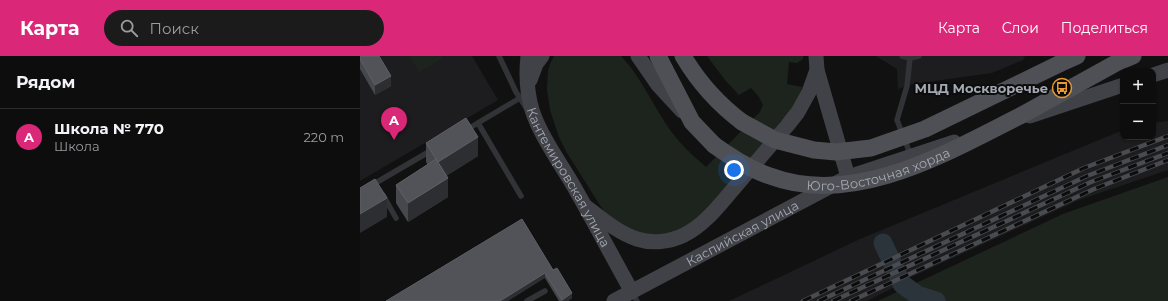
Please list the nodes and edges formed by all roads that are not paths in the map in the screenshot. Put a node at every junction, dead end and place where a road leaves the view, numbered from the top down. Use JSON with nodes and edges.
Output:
{"nodes":[{"id":1,"x":499,"y":56,"type":"edge"},
{"id":2,"x":528,"y":56,"type":"edge"},
{"id":3,"x":542,"y":56,"type":"edge"},
{"id":4,"x":638,"y":56,"type":"edge"},
{"id":5,"x":658,"y":56,"type":"edge"},
{"id":6,"x":683,"y":56,"type":"edge"},
{"id":7,"x":902,"y":56,"type":"edge"},
{"id":8,"x":919,"y":56,"type":"edge"},
{"id":9,"x":1077,"y":56,"type":"edge"},
{"id":10,"x":1133,"y":56,"type":"edge"},
{"id":11,"x":910,"y":58,"type":"junction"},
{"id":12,"x":816,"y":63,"type":"edge"},
{"id":13,"x":690,"y":64,"type":"edge"},
{"id":14,"x":1168,"y":70,"type":"edge"},
{"id":15,"x":1156,"y":74,"type":"edge"},
{"id":16,"x":1120,"y":86,"type":"edge"},
{"id":17,"x":524,"y":94,"type":"junction"},
{"id":18,"x":692,"y":122,"type":"junction"},
{"id":19,"x":478,"y":123,"type":"junction"},
{"id":20,"x":462,"y":132,"type":"edge"},
{"id":21,"x":436,"y":148,"type":"edge"},
{"id":22,"x":911,"y":156,"type":"junction"},
{"id":23,"x":848,"y":178,"type":"junction"},
{"id":24,"x":376,"y":183,"type":"junction"},
{"id":25,"x":360,"y":192,"type":"edge"},
{"id":26,"x":521,"y":196,"type":"dead end"},
{"id":27,"x":585,"y":206,"type":"junction"},
{"id":28,"x":396,"y":218,"type":"dead end"},
{"id":29,"x":545,"y":291,"type":"dead end"},
{"id":30,"x":634,"y":296,"type":"edge"},
{"id":31,"x":527,"y":301,"type":"edge"},
{"id":32,"x":614,"y":301,"type":"edge"}],
"edges":[{"from":1,"to":17,"type":"lane"},
{"from":2,"to":17,"type":"main road","name":"Кантемировская улица"},
{"from":3,"to":17,"type":"main road"},
{"from":4,"to":18,"type":"main road"},
{"from":5,"to":18,"type":"main road","name":"Юго-Восточная хорда"},
{"from":6,"to":13,"type":"main road","name":"Юго-Восточная хорда"},
{"from":7,"to":11,"type":"lane"},
{"from":8,"to":11,"type":"lane"},
{"from":9,"to":13,"type":"main road","name":"Юго-Восточная хорда","bridge":true},
{"from":10,"to":18,"type":"main road","name":"Юго-Восточная хорда","bridge":true},
{"from":11,"to":22,"type":"lane"},
{"from":12,"to":23,"type":"main road"},
{"from":12,"to":27,"type":"main road"},
{"from":14,"to":15,"type":"main road"},
{"from":16,"to":22,"type":"main road","name":"Каспийская улица"},
{"from":17,"to":19,"type":"lane"},
{"from":17,"to":27,"type":"main road","name":"Кантемировская улица"},
{"from":19,"to":20,"type":"lane"},
{"from":19,"to":26,"type":"lane"},
{"from":21,"to":24,"type":"lane"},
{"from":22,"to":23,"type":"main road","name":"Каспийская улица"},
{"from":23,"to":30,"type":"main road","name":"Каспийская улица"},
{"from":24,"to":25,"type":"lane"},
{"from":24,"to":28,"type":"lane"},
{"from":27,"to":30,"type":"main road","name":"Кантемировская улица"},
{"from":29,"to":31,"type":"lane"},
{"from":30,"to":32,"type":"main road","name":"Каспийская улица"}]}
